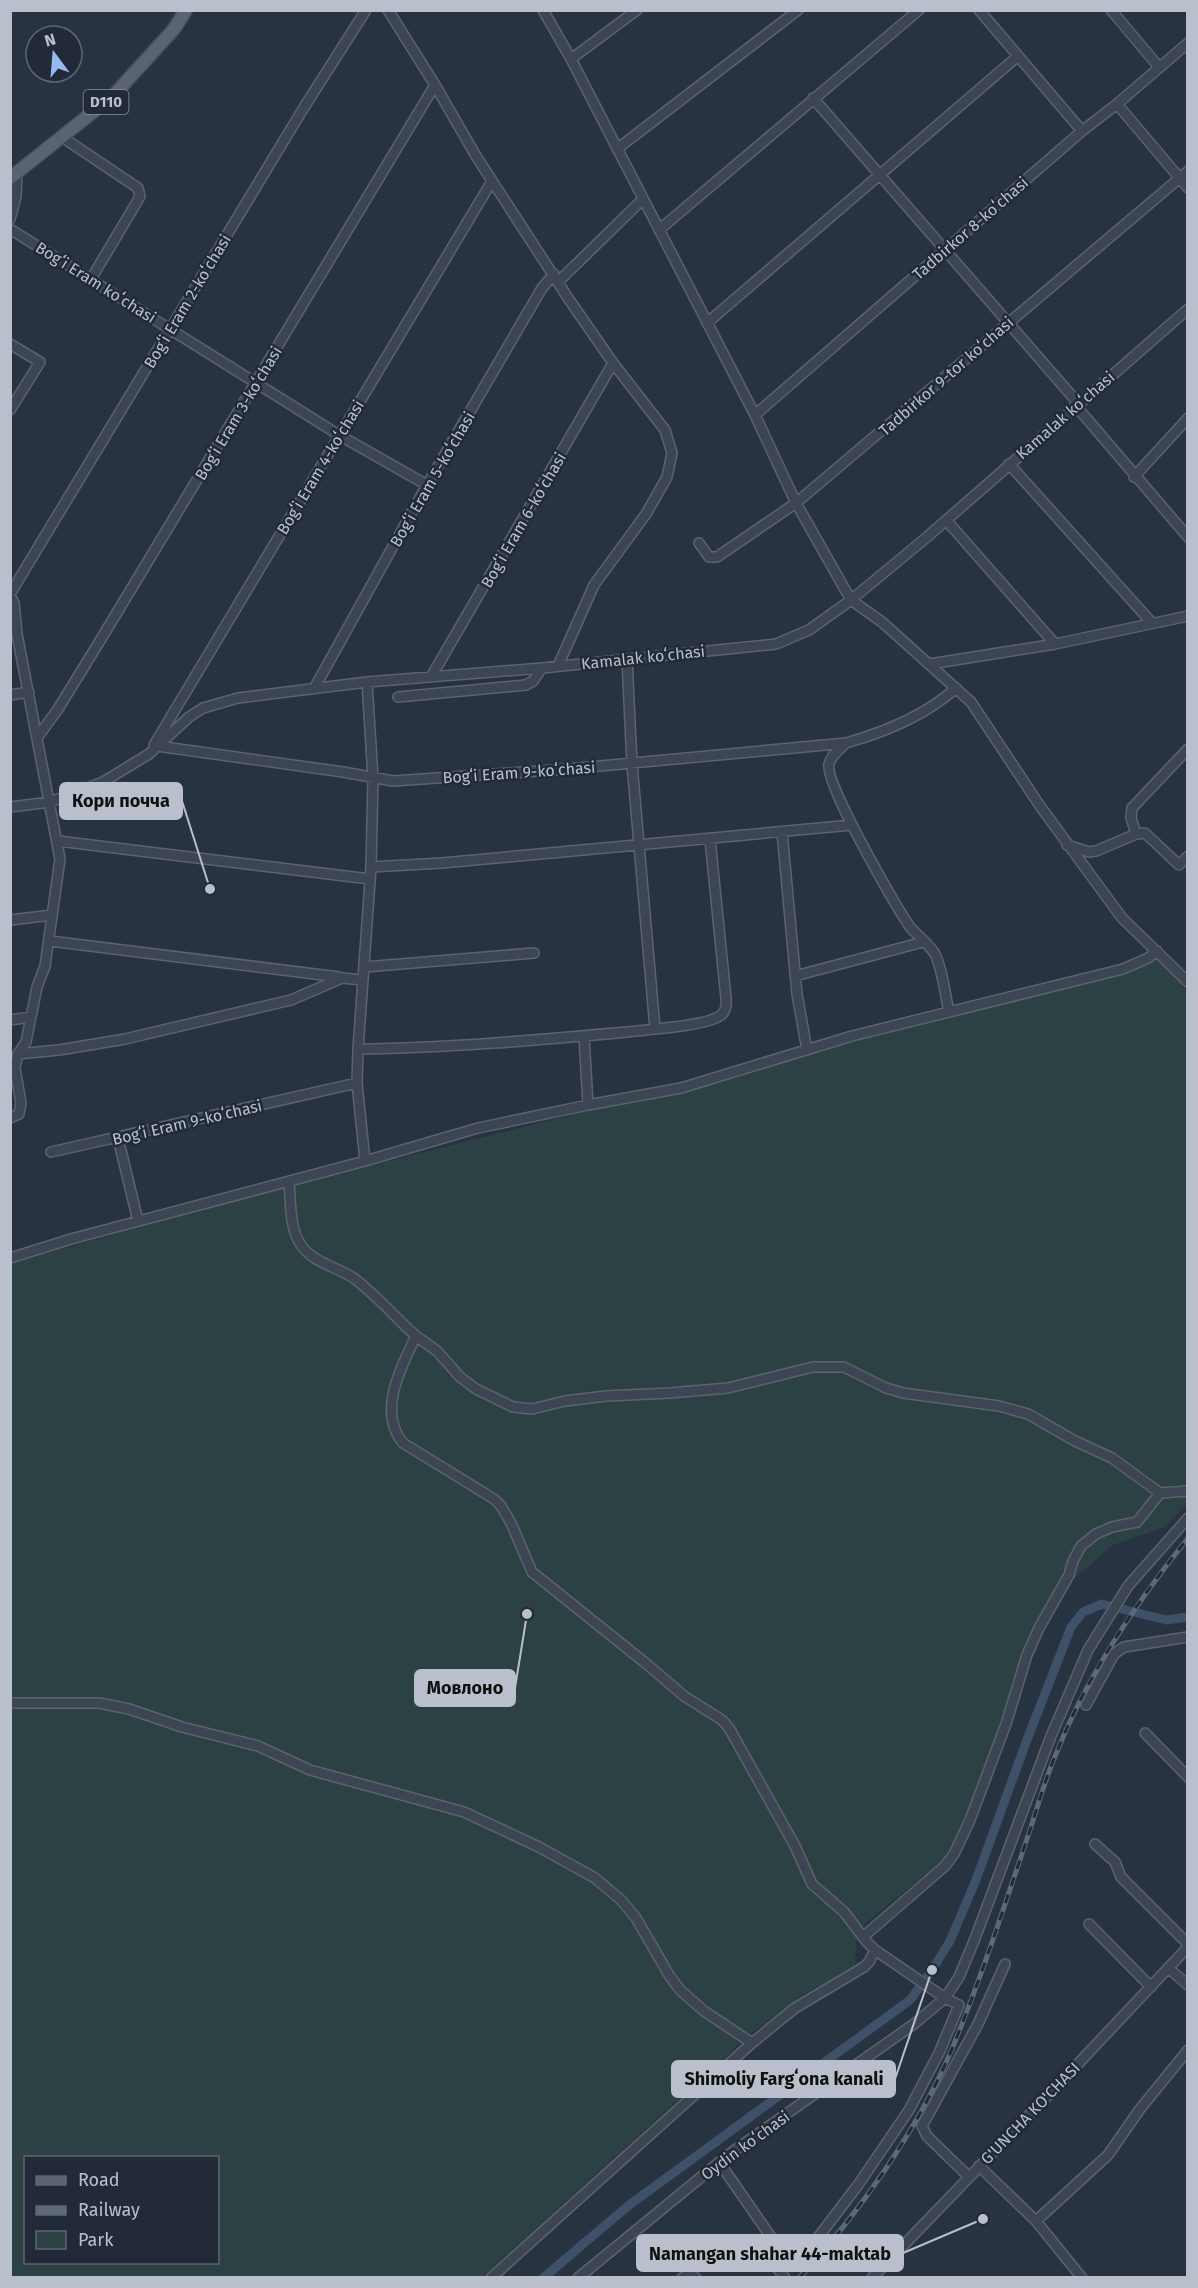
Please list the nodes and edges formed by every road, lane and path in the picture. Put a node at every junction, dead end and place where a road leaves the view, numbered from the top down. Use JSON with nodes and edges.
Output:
{"nodes":[{"id":1,"x":186,"y":10,"type":"edge"},
{"id":2,"x":366,"y":10,"type":"edge"},
{"id":3,"x":388,"y":10,"type":"edge"},
{"id":4,"x":543,"y":10,"type":"edge"},
{"id":5,"x":637,"y":10,"type":"edge"},
{"id":6,"x":798,"y":10,"type":"edge"},
{"id":7,"x":919,"y":10,"type":"edge"},
{"id":8,"x":979,"y":10,"type":"edge"},
{"id":9,"x":1111,"y":10,"type":"edge"},
{"id":10,"x":1188,"y":43,"type":"edge"},
{"id":11,"x":1017,"y":57,"type":"junction"},
{"id":12,"x":571,"y":59,"type":"junction"},
{"id":13,"x":1159,"y":67,"type":"junction"},
{"id":14,"x":435,"y":85,"type":"junction"},
{"id":15,"x":813,"y":98,"type":"junction"},
{"id":16,"x":1117,"y":104,"type":"junction"},
{"id":17,"x":1082,"y":131,"type":"junction"},
{"id":18,"x":62,"y":137,"type":"junction"},
{"id":19,"x":617,"y":149,"type":"junction"},
{"id":20,"x":1188,"y":171,"type":"edge"},
{"id":21,"x":880,"y":175,"type":"junction"},
{"id":22,"x":14,"y":176,"type":"edge"},
{"id":23,"x":1179,"y":178,"type":"junction"},
{"id":24,"x":492,"y":182,"type":"junction"},
{"id":25,"x":1188,"y":188,"type":"edge"},
{"id":26,"x":643,"y":199,"type":"junction"},
{"id":27,"x":10,"y":219,"type":"edge"},
{"id":28,"x":10,"y":229,"type":"edge"},
{"id":29,"x":659,"y":230,"type":"junction"},
{"id":30,"x":945,"y":250,"type":"junction"},
{"id":31,"x":556,"y":278,"type":"junction"},
{"id":32,"x":91,"y":279,"type":"junction"},
{"id":33,"x":1188,"y":309,"type":"edge"},
{"id":34,"x":1008,"y":322,"type":"junction"},
{"id":35,"x":707,"y":323,"type":"junction"},
{"id":36,"x":171,"y":328,"type":"junction"},
{"id":37,"x":10,"y":344,"type":"edge"},
{"id":38,"x":613,"y":363,"type":"junction"},
{"id":39,"x":257,"y":383,"type":"junction"},
{"id":40,"x":1076,"y":404,"type":"junction"},
{"id":41,"x":10,"y":410,"type":"edge"},
{"id":42,"x":755,"y":415,"type":"junction"},
{"id":43,"x":1188,"y":418,"type":"edge"},
{"id":44,"x":339,"y":435,"type":"junction"},
{"id":45,"x":1009,"y":464,"type":"junction"},
{"id":46,"x":1134,"y":477,"type":"junction"},
{"id":47,"x":427,"y":485,"type":"junction"},
{"id":48,"x":796,"y":503,"type":"junction"},
{"id":49,"x":946,"y":520,"type":"junction"},
{"id":50,"x":1188,"y":520,"type":"edge"},
{"id":51,"x":1179,"y":528,"type":"junction"},
{"id":52,"x":1188,"y":537,"type":"edge"},
{"id":53,"x":699,"y":543,"type":"dead end"},
{"id":54,"x":10,"y":595,"type":"edge"},
{"id":55,"x":851,"y":600,"type":"junction"},
{"id":56,"x":1188,"y":616,"type":"edge"},
{"id":57,"x":1152,"y":624,"type":"junction"},
{"id":58,"x":1055,"y":644,"type":"junction"},
{"id":59,"x":627,"y":659,"type":"junction"},
{"id":60,"x":930,"y":664,"type":"junction"},
{"id":61,"x":558,"y":666,"type":"junction"},
{"id":62,"x":542,"y":668,"type":"junction"},
{"id":63,"x":431,"y":677,"type":"junction"},
{"id":64,"x":367,"y":682,"type":"junction"},
{"id":65,"x":315,"y":687,"type":"junction"},
{"id":66,"x":956,"y":688,"type":"junction"},
{"id":67,"x":28,"y":692,"type":"junction"},
{"id":68,"x":10,"y":695,"type":"edge"},
{"id":69,"x":398,"y":697,"type":"dead end"},
{"id":70,"x":37,"y":738,"type":"junction"},
{"id":71,"x":846,"y":743,"type":"junction"},
{"id":72,"x":157,"y":746,"type":"junction"},
{"id":73,"x":1188,"y":749,"type":"edge"},
{"id":74,"x":149,"y":754,"type":"junction"},
{"id":75,"x":632,"y":764,"type":"junction"},
{"id":76,"x":373,"y":778,"type":"junction"},
{"id":77,"x":50,"y":802,"type":"junction"},
{"id":78,"x":10,"y":807,"type":"edge"},
{"id":79,"x":852,"y":825,"type":"junction"},
{"id":80,"x":782,"y":832,"type":"junction"},
{"id":81,"x":1136,"y":834,"type":"junction"},
{"id":82,"x":710,"y":839,"type":"junction"},
{"id":83,"x":58,"y":841,"type":"junction"},
{"id":84,"x":639,"y":845,"type":"junction"},
{"id":85,"x":1067,"y":845,"type":"junction"},
{"id":86,"x":1188,"y":856,"type":"edge"},
{"id":87,"x":1179,"y":865,"type":"junction"},
{"id":88,"x":371,"y":867,"type":"junction"},
{"id":89,"x":1188,"y":871,"type":"edge"},
{"id":90,"x":370,"y":879,"type":"junction"},
{"id":91,"x":52,"y":915,"type":"junction"},
{"id":92,"x":10,"y":920,"type":"edge"},
{"id":93,"x":50,"y":941,"type":"junction"},
{"id":94,"x":923,"y":942,"type":"junction"},
{"id":95,"x":1157,"y":951,"type":"junction"},
{"id":96,"x":534,"y":953,"type":"dead end"},
{"id":97,"x":364,"y":967,"type":"junction"},
{"id":98,"x":795,"y":976,"type":"junction"},
{"id":99,"x":342,"y":978,"type":"junction"},
{"id":100,"x":363,"y":980,"type":"junction"},
{"id":101,"x":1188,"y":982,"type":"edge"},
{"id":102,"x":949,"y":1012,"type":"junction"},
{"id":103,"x":31,"y":1017,"type":"junction"},
{"id":104,"x":10,"y":1020,"type":"edge"},
{"id":105,"x":655,"y":1029,"type":"junction"},
{"id":106,"x":584,"y":1036,"type":"junction"},
{"id":107,"x":358,"y":1050,"type":"junction"},
{"id":108,"x":807,"y":1050,"type":"junction"},
{"id":109,"x":18,"y":1054,"type":"junction"},
{"id":110,"x":357,"y":1083,"type":"junction"},
{"id":111,"x":588,"y":1105,"type":"junction"},
{"id":112,"x":10,"y":1118,"type":"edge"},
{"id":113,"x":117,"y":1138,"type":"junction"},
{"id":114,"x":51,"y":1152,"type":"dead end"},
{"id":115,"x":365,"y":1161,"type":"junction"},
{"id":116,"x":289,"y":1182,"type":"junction"},
{"id":117,"x":138,"y":1221,"type":"junction"},
{"id":118,"x":10,"y":1258,"type":"edge"},
{"id":119,"x":416,"y":1336,"type":"junction"},
{"id":120,"x":1188,"y":1491,"type":"edge"},
{"id":121,"x":1160,"y":1493,"type":"junction"},
{"id":122,"x":1188,"y":1518,"type":"edge"},
{"id":123,"x":1188,"y":1637,"type":"edge"},
{"id":124,"x":10,"y":1703,"type":"edge"},
{"id":125,"x":1086,"y":1705,"type":"dead end"},
{"id":126,"x":1145,"y":1733,"type":"dead end"},
{"id":127,"x":1188,"y":1777,"type":"edge"},
{"id":128,"x":1095,"y":1844,"type":"dead end"},
{"id":129,"x":1089,"y":1923,"type":"dead end"},
{"id":130,"x":863,"y":1937,"type":"junction"},
{"id":131,"x":1188,"y":1946,"type":"edge"},
{"id":132,"x":875,"y":1950,"type":"junction"},
{"id":133,"x":1005,"y":1964,"type":"dead end"},
{"id":134,"x":1168,"y":1968,"type":"junction"},
{"id":135,"x":1188,"y":1985,"type":"edge"},
{"id":136,"x":1151,"y":1987,"type":"junction"},
{"id":137,"x":941,"y":1995,"type":"junction"},
{"id":138,"x":752,"y":2043,"type":"junction"},
{"id":139,"x":1188,"y":2050,"type":"edge"},
{"id":140,"x":719,"y":2162,"type":"junction"},
{"id":141,"x":979,"y":2166,"type":"junction"},
{"id":142,"x":969,"y":2177,"type":"junction"},
{"id":143,"x":1036,"y":2221,"type":"junction"},
{"id":144,"x":771,"y":2237,"type":"dead end"},
{"id":145,"x":775,"y":2273,"type":"edge"},
{"id":146,"x":491,"y":2277,"type":"edge"},
{"id":147,"x":578,"y":2277,"type":"edge"},
{"id":148,"x":682,"y":2277,"type":"edge"},
{"id":149,"x":696,"y":2277,"type":"edge"},
{"id":150,"x":785,"y":2277,"type":"edge"},
{"id":151,"x":872,"y":2277,"type":"edge"},
{"id":152,"x":1082,"y":2277,"type":"edge"}],
"edges":[{"from":1,"to":18,"type":"main road","number":"D110"},
{"from":2,"to":36,"type":"street","name":"Bogʻi Eram 2-koʻchasi"},
{"from":3,"to":14,"type":"street"},
{"from":4,"to":12,"type":"street"},
{"from":5,"to":12,"type":"street"},
{"from":6,"to":19,"type":"street"},
{"from":7,"to":15,"type":"street"},
{"from":8,"to":11,"type":"street"},
{"from":9,"to":13,"type":"street"},
{"from":10,"to":13,"type":"street","name":"Tadbirkor 8-koʻchasi"},
{"from":11,"to":17,"type":"street"},
{"from":11,"to":21,"type":"street"},
{"from":12,"to":19,"type":"street"},
{"from":13,"to":16,"type":"street","name":"Tadbirkor 8-koʻchasi"},
{"from":14,"to":24,"type":"street"},
{"from":14,"to":39,"type":"street","name":"Bogʻi Eram 3-koʻchasi"},
{"from":15,"to":21,"type":"street"},
{"from":15,"to":29,"type":"street"},
{"from":16,"to":17,"type":"street","name":"Tadbirkor 8-koʻchasi"},
{"from":16,"to":23,"type":"street"},
{"from":17,"to":30,"type":"street","name":"Tadbirkor 8-koʻchasi"},
{"from":18,"to":22,"type":"main road","number":"D110"},
{"from":18,"to":32,"type":"street"},
{"from":19,"to":26,"type":"street"},
{"from":20,"to":23,"type":"street","name":"Tadbirkor 9-tor koʻchasi"},
{"from":21,"to":30,"type":"street"},
{"from":21,"to":35,"type":"street"},
{"from":22,"to":27,"type":"street"},
{"from":23,"to":25,"type":"street"},
{"from":23,"to":34,"type":"street","name":"Tadbirkor 9-tor koʻchasi"},
{"from":24,"to":31,"type":"street"},
{"from":24,"to":44,"type":"street","name":"Bogʻi Eram 4-koʻchasi"},
{"from":26,"to":29,"type":"street"},
{"from":26,"to":31,"type":"street","name":"Bogʻi Eram 5-koʻchasi"},
{"from":28,"to":32,"type":"street","name":"Bogʻi Eram koʻchasi"},
{"from":29,"to":35,"type":"street"},
{"from":30,"to":34,"type":"street"},
{"from":30,"to":42,"type":"street","name":"Tadbirkor 8-koʻchasi"},
{"from":31,"to":38,"type":"street"},
{"from":31,"to":47,"type":"street","name":"Bogʻi Eram 5-koʻchasi"},
{"from":32,"to":36,"type":"street","name":"Bogʻi Eram koʻchasi"},
{"from":33,"to":40,"type":"street","name":"Kamalak koʻchasi"},
{"from":34,"to":40,"type":"street"},
{"from":34,"to":48,"type":"street","name":"Tadbirkor 9-tor koʻchasi"},
{"from":35,"to":42,"type":"street"},
{"from":36,"to":39,"type":"street","name":"Bogʻi Eram koʻchasi"},
{"from":36,"to":54,"type":"street","name":"Bogʻi Eram 2-koʻchasi"},
{"from":37,"to":41,"type":"street"},
{"from":38,"to":61,"type":"street"},
{"from":38,"to":63,"type":"street","name":"Bogʻi Eram 6-koʻchasi"},
{"from":39,"to":44,"type":"street","name":"Bogʻi Eram koʻchasi"},
{"from":39,"to":70,"type":"street","name":"Bogʻi Eram 3-koʻchasi"},
{"from":40,"to":45,"type":"street","name":"Kamalak koʻchasi"},
{"from":40,"to":46,"type":"street"},
{"from":42,"to":48,"type":"street"},
{"from":43,"to":46,"type":"street"},
{"from":44,"to":47,"type":"street","name":"Bogʻi Eram koʻchasi"},
{"from":44,"to":74,"type":"street","name":"Bogʻi Eram 4-koʻchasi"},
{"from":45,"to":49,"type":"street","name":"Kamalak koʻchasi"},
{"from":45,"to":57,"type":"street"},
{"from":46,"to":51,"type":"street"},
{"from":47,"to":65,"type":"street","name":"Bogʻi Eram 5-koʻchasi"},
{"from":48,"to":53,"type":"street","name":"Tadbirkor 9-tor koʻchasi"},
{"from":48,"to":55,"type":"street"},
{"from":49,"to":55,"type":"street","name":"Kamalak koʻchasi"},
{"from":49,"to":58,"type":"street"},
{"from":50,"to":51,"type":"street"},
{"from":51,"to":52,"type":"street"},
{"from":54,"to":67,"type":"street"},
{"from":55,"to":59,"type":"street","name":"Kamalak koʻchasi"},
{"from":55,"to":60,"type":"street"},
{"from":56,"to":57,"type":"street"},
{"from":57,"to":58,"type":"street"},
{"from":58,"to":60,"type":"street"},
{"from":59,"to":61,"type":"street","name":"Kamalak koʻchasi"},
{"from":59,"to":75,"type":"street"},
{"from":60,"to":66,"type":"street"},
{"from":61,"to":62,"type":"street","name":"Kamalak koʻchasi"},
{"from":62,"to":63,"type":"street","name":"Kamalak koʻchasi"},
{"from":62,"to":69,"type":"street"},
{"from":63,"to":64,"type":"street","name":"Kamalak koʻchasi"},
{"from":64,"to":65,"type":"street","name":"Kamalak koʻchasi"},
{"from":64,"to":76,"type":"street"},
{"from":65,"to":72,"type":"street","name":"Kamalak koʻchasi"},
{"from":66,"to":71,"type":"street","name":"Bogʻi Eram 9-koʻchasi"},
{"from":66,"to":85,"type":"street"},
{"from":67,"to":68,"type":"street"},
{"from":67,"to":70,"type":"street"},
{"from":70,"to":77,"type":"street"},
{"from":71,"to":75,"type":"street","name":"Bogʻi Eram 9-koʻchasi"},
{"from":71,"to":79,"type":"street"},
{"from":72,"to":74,"type":"street","name":"Kamalak koʻchasi"},
{"from":72,"to":76,"type":"street","name":"Bogʻi Eram 9-koʻchasi"},
{"from":73,"to":81,"type":"street"},
{"from":74,"to":77,"type":"street","name":"Kamalak koʻchasi"},
{"from":75,"to":76,"type":"street","name":"Bogʻi Eram 9-koʻchasi"},
{"from":75,"to":84,"type":"street"},
{"from":76,"to":88,"type":"street"},
{"from":77,"to":78,"type":"street","name":"Kamalak koʻchasi"},
{"from":77,"to":83,"type":"street"},
{"from":79,"to":80,"type":"street"},
{"from":79,"to":94,"type":"street"},
{"from":80,"to":82,"type":"street"},
{"from":80,"to":98,"type":"street"},
{"from":81,"to":85,"type":"street"},
{"from":81,"to":87,"type":"street"},
{"from":82,"to":84,"type":"street"},
{"from":82,"to":105,"type":"street"},
{"from":83,"to":90,"type":"street"},
{"from":83,"to":91,"type":"street"},
{"from":84,"to":88,"type":"street"},
{"from":84,"to":105,"type":"street"},
{"from":85,"to":95,"type":"street"},
{"from":86,"to":87,"type":"street"},
{"from":87,"to":89,"type":"street"},
{"from":88,"to":90,"type":"street"},
{"from":90,"to":97,"type":"street"},
{"from":91,"to":92,"type":"street"},
{"from":91,"to":93,"type":"street"},
{"from":93,"to":99,"type":"street"},
{"from":93,"to":103,"type":"street"},
{"from":94,"to":98,"type":"street"},
{"from":94,"to":102,"type":"street"},
{"from":95,"to":101,"type":"street"},
{"from":95,"to":102,"type":"street"},
{"from":96,"to":97,"type":"street"},
{"from":97,"to":100,"type":"street"},
{"from":98,"to":108,"type":"street"},
{"from":99,"to":100,"type":"street"},
{"from":99,"to":109,"type":"street"},
{"from":100,"to":107,"type":"street"},
{"from":102,"to":108,"type":"street"},
{"from":103,"to":104,"type":"street"},
{"from":103,"to":109,"type":"street"},
{"from":105,"to":106,"type":"street"},
{"from":106,"to":107,"type":"street"},
{"from":106,"to":111,"type":"street"},
{"from":107,"to":110,"type":"street"},
{"from":108,"to":111,"type":"street"},
{"from":109,"to":112,"type":"street"},
{"from":110,"to":113,"type":"street","name":"Bogʻi Eram 9-koʻchasi"},
{"from":110,"to":115,"type":"street"},
{"from":111,"to":115,"type":"street"},
{"from":113,"to":114,"type":"street","name":"Bogʻi Eram 9-koʻchasi"},
{"from":113,"to":117,"type":"street"},
{"from":115,"to":116,"type":"street"},
{"from":116,"to":117,"type":"street"},
{"from":116,"to":119,"type":"street"},
{"from":117,"to":118,"type":"street"},
{"from":119,"to":121,"type":"street"},
{"from":119,"to":130,"type":"street"},
{"from":120,"to":121,"type":"street"},
{"from":121,"to":130,"type":"street"},
{"from":122,"to":137,"type":"street","name":"Oydin koʻchasi"},
{"from":123,"to":125,"type":"street"},
{"from":124,"to":138,"type":"street"},
{"from":126,"to":127,"type":"street"},
{"from":128,"to":131,"type":"street"},
{"from":129,"to":136,"type":"street"},
{"from":130,"to":132,"type":"street"},
{"from":131,"to":134,"type":"street","name":"G'UNCHA KO'CHASI"},
{"from":132,"to":137,"type":"street"},
{"from":132,"to":138,"type":"street"},
{"from":133,"to":142,"type":"street"},
{"from":134,"to":135,"type":"street"},
{"from":134,"to":136,"type":"street","name":"G'UNCHA KO'CHASI"},
{"from":136,"to":141,"type":"street","name":"G'UNCHA KO'CHASI"},
{"from":137,"to":140,"type":"street","name":"Oydin koʻchasi"},
{"from":137,"to":145,"type":"street"},
{"from":138,"to":146,"type":"street"},
{"from":139,"to":143,"type":"street"},
{"from":140,"to":144,"type":"street"},
{"from":140,"to":147,"type":"street","name":"Oydin koʻchasi"},
{"from":141,"to":142,"type":"street","name":"G'UNCHA KO'CHASI"},
{"from":141,"to":143,"type":"street"},
{"from":142,"to":151,"type":"street","name":"G'UNCHA KO'CHASI"},
{"from":143,"to":152,"type":"street"},
{"from":145,"to":150,"type":"street"},
{"from":148,"to":149,"type":"street"}]}
